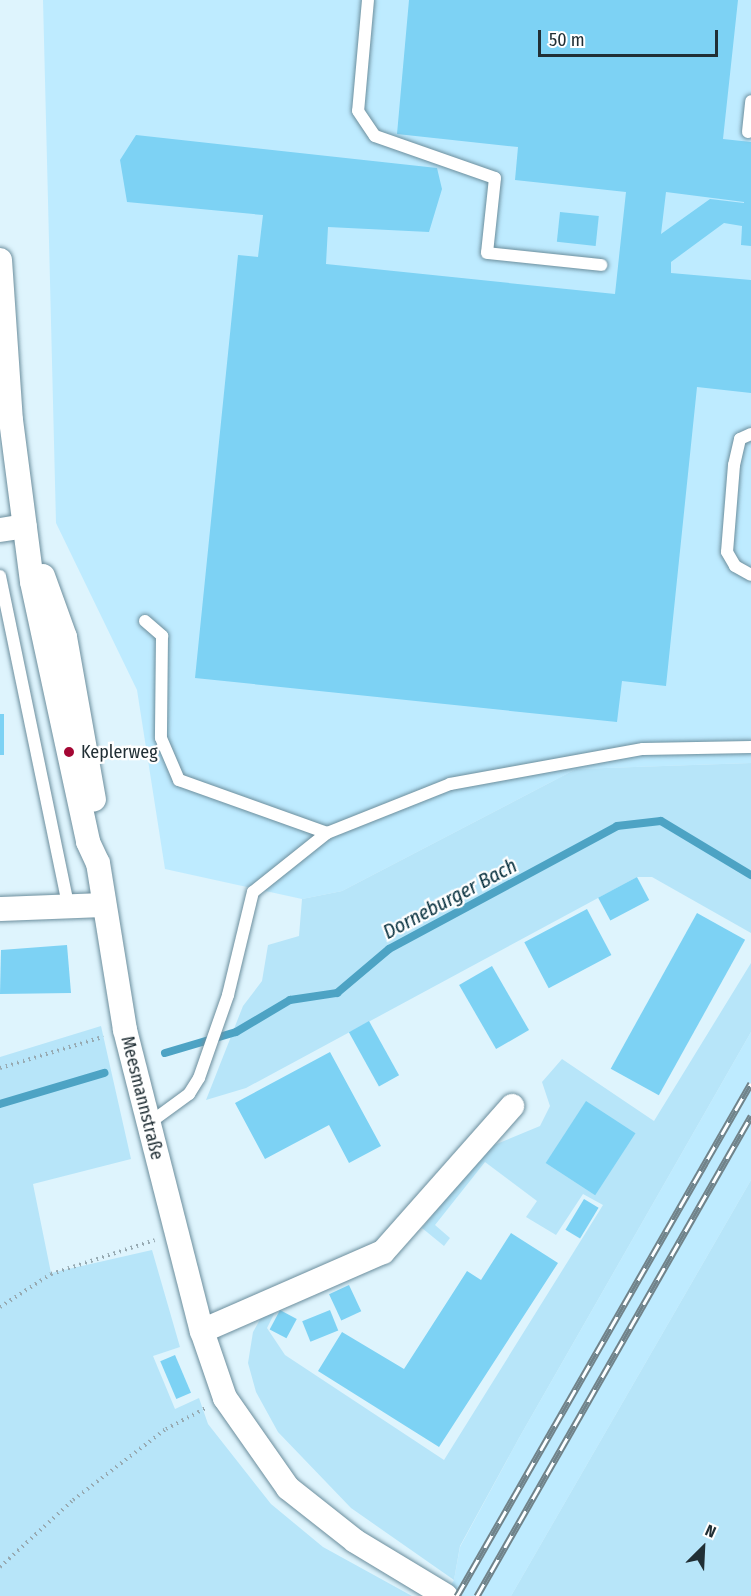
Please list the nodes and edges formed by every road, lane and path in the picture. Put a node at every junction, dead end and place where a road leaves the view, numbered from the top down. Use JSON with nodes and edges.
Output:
{"nodes":[{"id":1,"x":368,"y":0,"type":"edge"},
{"id":2,"x":751,"y":101,"type":"edge"},
{"id":3,"x":748,"y":132,"type":"dead end"},
{"id":4,"x":0,"y":260,"type":"edge"},
{"id":5,"x":601,"y":266,"type":"dead end"},
{"id":6,"x":1,"y":295,"type":"edge"},
{"id":7,"x":5,"y":419,"type":"edge"},
{"id":8,"x":751,"y":434,"type":"edge"},
{"id":9,"x":24,"y":526,"type":"junction"},
{"id":10,"x":0,"y":530,"type":"edge"},
{"id":11,"x":751,"y":575,"type":"edge"},
{"id":12,"x":0,"y":576,"type":"edge"},
{"id":13,"x":145,"y":621,"type":"dead end"},
{"id":14,"x":751,"y":747,"type":"edge"},
{"id":15,"x":327,"y":833,"type":"junction"},
{"id":16,"x":104,"y":905,"type":"junction"},
{"id":17,"x":69,"y":908,"type":"junction"},
{"id":18,"x":0,"y":909,"type":"edge"},
{"id":19,"x":125,"y":1030,"type":"junction"},
{"id":20,"x":0,"y":1068,"type":"edge"},
{"id":21,"x":512,"y":1106,"type":"dead end"},
{"id":22,"x":148,"y":1124,"type":"junction"},
{"id":23,"x":176,"y":1233,"type":"junction"},
{"id":24,"x":0,"y":1307,"type":"edge"},
{"id":25,"x":202,"y":1330,"type":"junction"},
{"id":26,"x":225,"y":1398,"type":"junction"},
{"id":27,"x":0,"y":1567,"type":"edge"},
{"id":28,"x":446,"y":1596,"type":"edge"}],
"edges":[{"from":1,"to":5,"type":"lane"},
{"from":2,"to":3,"type":"lane"},
{"from":4,"to":6,"type":"street","name":"Meesmannstraße"},
{"from":6,"to":7,"type":"street","name":"Meesmannstraße"},
{"from":7,"to":9,"type":"street","name":"Meesmannstraße"},
{"from":8,"to":11,"type":"lane"},
{"from":9,"to":10,"type":"street"},
{"from":9,"to":16,"type":"street","name":"Meesmannstraße"},
{"from":12,"to":17,"type":"lane"},
{"from":13,"to":15,"type":"lane"},
{"from":14,"to":15,"type":"lane"},
{"from":15,"to":22,"type":"lane"},
{"from":16,"to":17,"type":"street"},
{"from":16,"to":19,"type":"street","name":"Meesmannstraße"},
{"from":17,"to":18,"type":"street"},
{"from":19,"to":20,"type":"path"},
{"from":19,"to":22,"type":"street","name":"Meesmannstraße"},
{"from":21,"to":25,"type":"street"},
{"from":22,"to":23,"type":"street","name":"Meesmannstraße"},
{"from":23,"to":24,"type":"path"},
{"from":23,"to":25,"type":"street","name":"Meesmannstraße"},
{"from":25,"to":26,"type":"street","name":"Meesmannstraße"},
{"from":26,"to":27,"type":"path"},
{"from":26,"to":28,"type":"street","name":"Meesmannstraße"}]}
